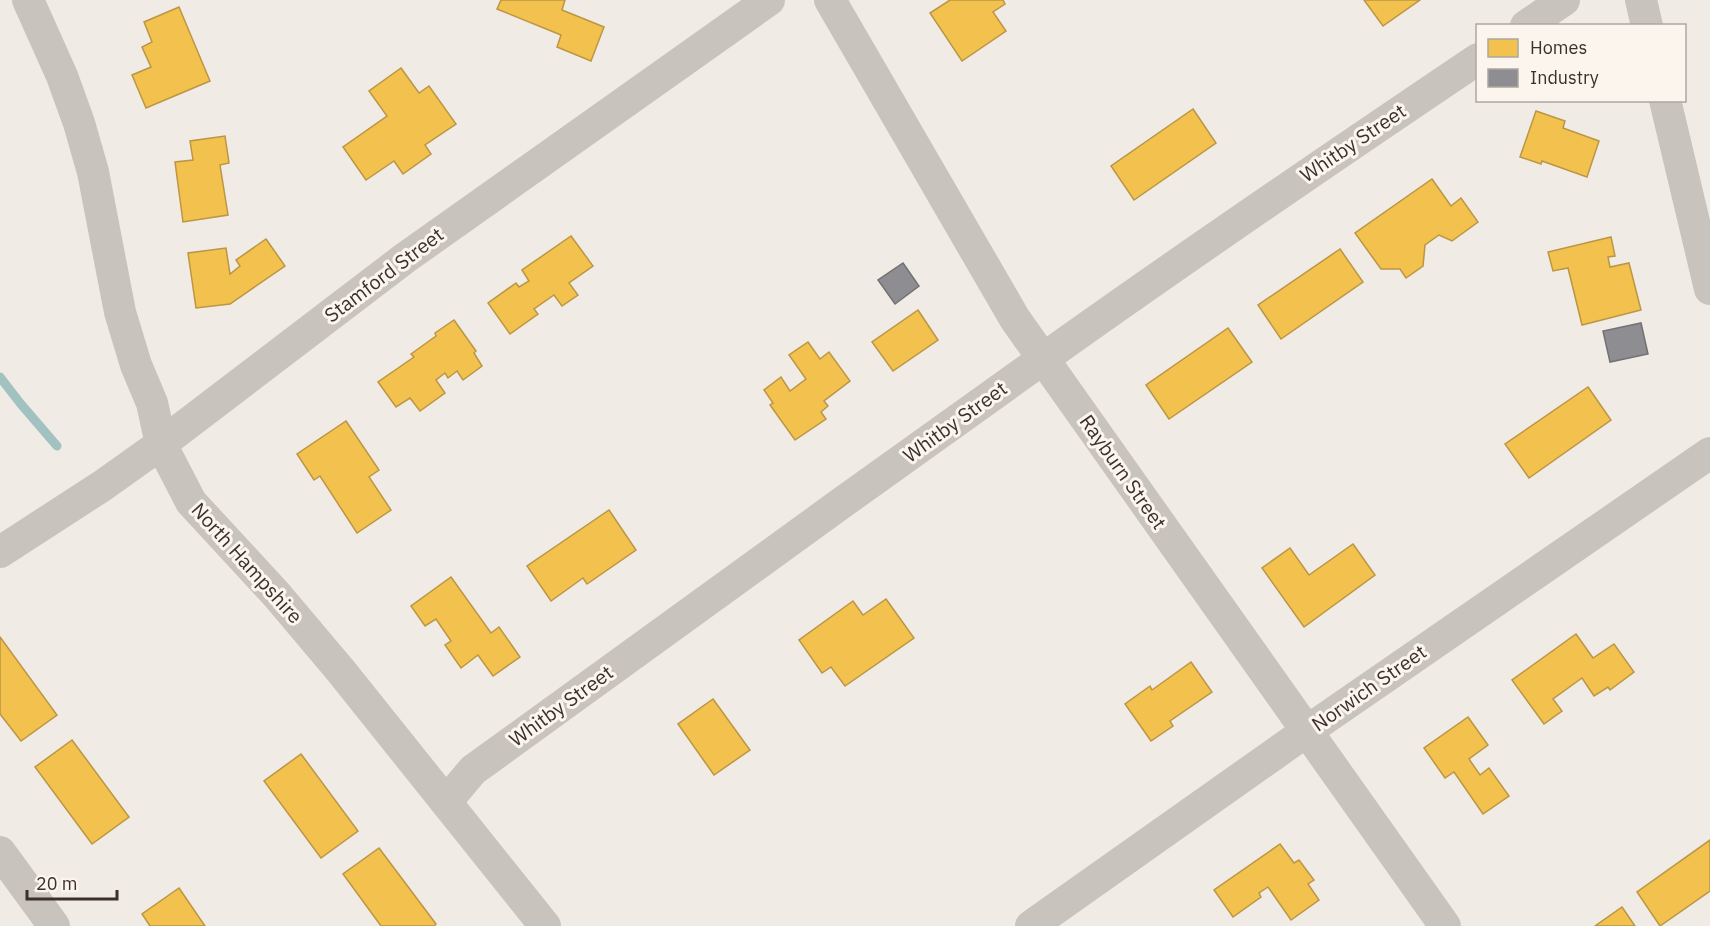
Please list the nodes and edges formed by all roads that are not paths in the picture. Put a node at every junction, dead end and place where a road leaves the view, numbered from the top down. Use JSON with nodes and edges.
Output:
{"nodes":[{"id":1,"x":28,"y":0,"type":"edge"},
{"id":2,"x":770,"y":0,"type":"edge"},
{"id":3,"x":830,"y":0,"type":"edge"},
{"id":4,"x":1564,"y":0,"type":"edge"},
{"id":5,"x":1641,"y":0,"type":"edge"},
{"id":6,"x":1529,"y":24,"type":"edge"},
{"id":7,"x":1647,"y":24,"type":"edge"},
{"id":8,"x":1476,"y":60,"type":"edge"},
{"id":9,"x":1665,"y":102,"type":"edge"},
{"id":10,"x":1710,"y":289,"type":"edge"},
{"id":11,"x":1042,"y":359,"type":"junction"},
{"id":12,"x":161,"y":444,"type":"junction"},
{"id":13,"x":1707,"y":450,"type":"edge"},
{"id":14,"x":0,"y":552,"type":"edge"},
{"id":15,"x":1307,"y":731,"type":"junction"},
{"id":16,"x":446,"y":802,"type":"junction"},
{"id":17,"x":0,"y":852,"type":"edge"},
{"id":18,"x":54,"y":926,"type":"edge"},
{"id":19,"x":545,"y":926,"type":"edge"},
{"id":20,"x":1031,"y":926,"type":"edge"},
{"id":21,"x":1445,"y":926,"type":"edge"}],
"edges":[{"from":1,"to":12,"type":"street","name":"North Hampshire"},
{"from":2,"to":12,"type":"street","name":"Stamford Street"},
{"from":3,"to":11,"type":"street","name":"Rayburn Street"},
{"from":4,"to":6,"type":"street"},
{"from":5,"to":7,"type":"street"},
{"from":8,"to":11,"type":"street","name":"Whitby Street"},
{"from":9,"to":10,"type":"street"},
{"from":11,"to":15,"type":"street","name":"Rayburn Street"},
{"from":11,"to":16,"type":"street","name":"Whitby Street"},
{"from":12,"to":14,"type":"street","name":"Stamford Street"},
{"from":12,"to":16,"type":"street","name":"North Hampshire"},
{"from":13,"to":15,"type":"street","name":"Norwich Street"},
{"from":15,"to":20,"type":"street","name":"Norwich Street"},
{"from":15,"to":21,"type":"street","name":"Rayburn Street"},
{"from":16,"to":19,"type":"street","name":"North Hampshire"},
{"from":17,"to":18,"type":"street"}]}
